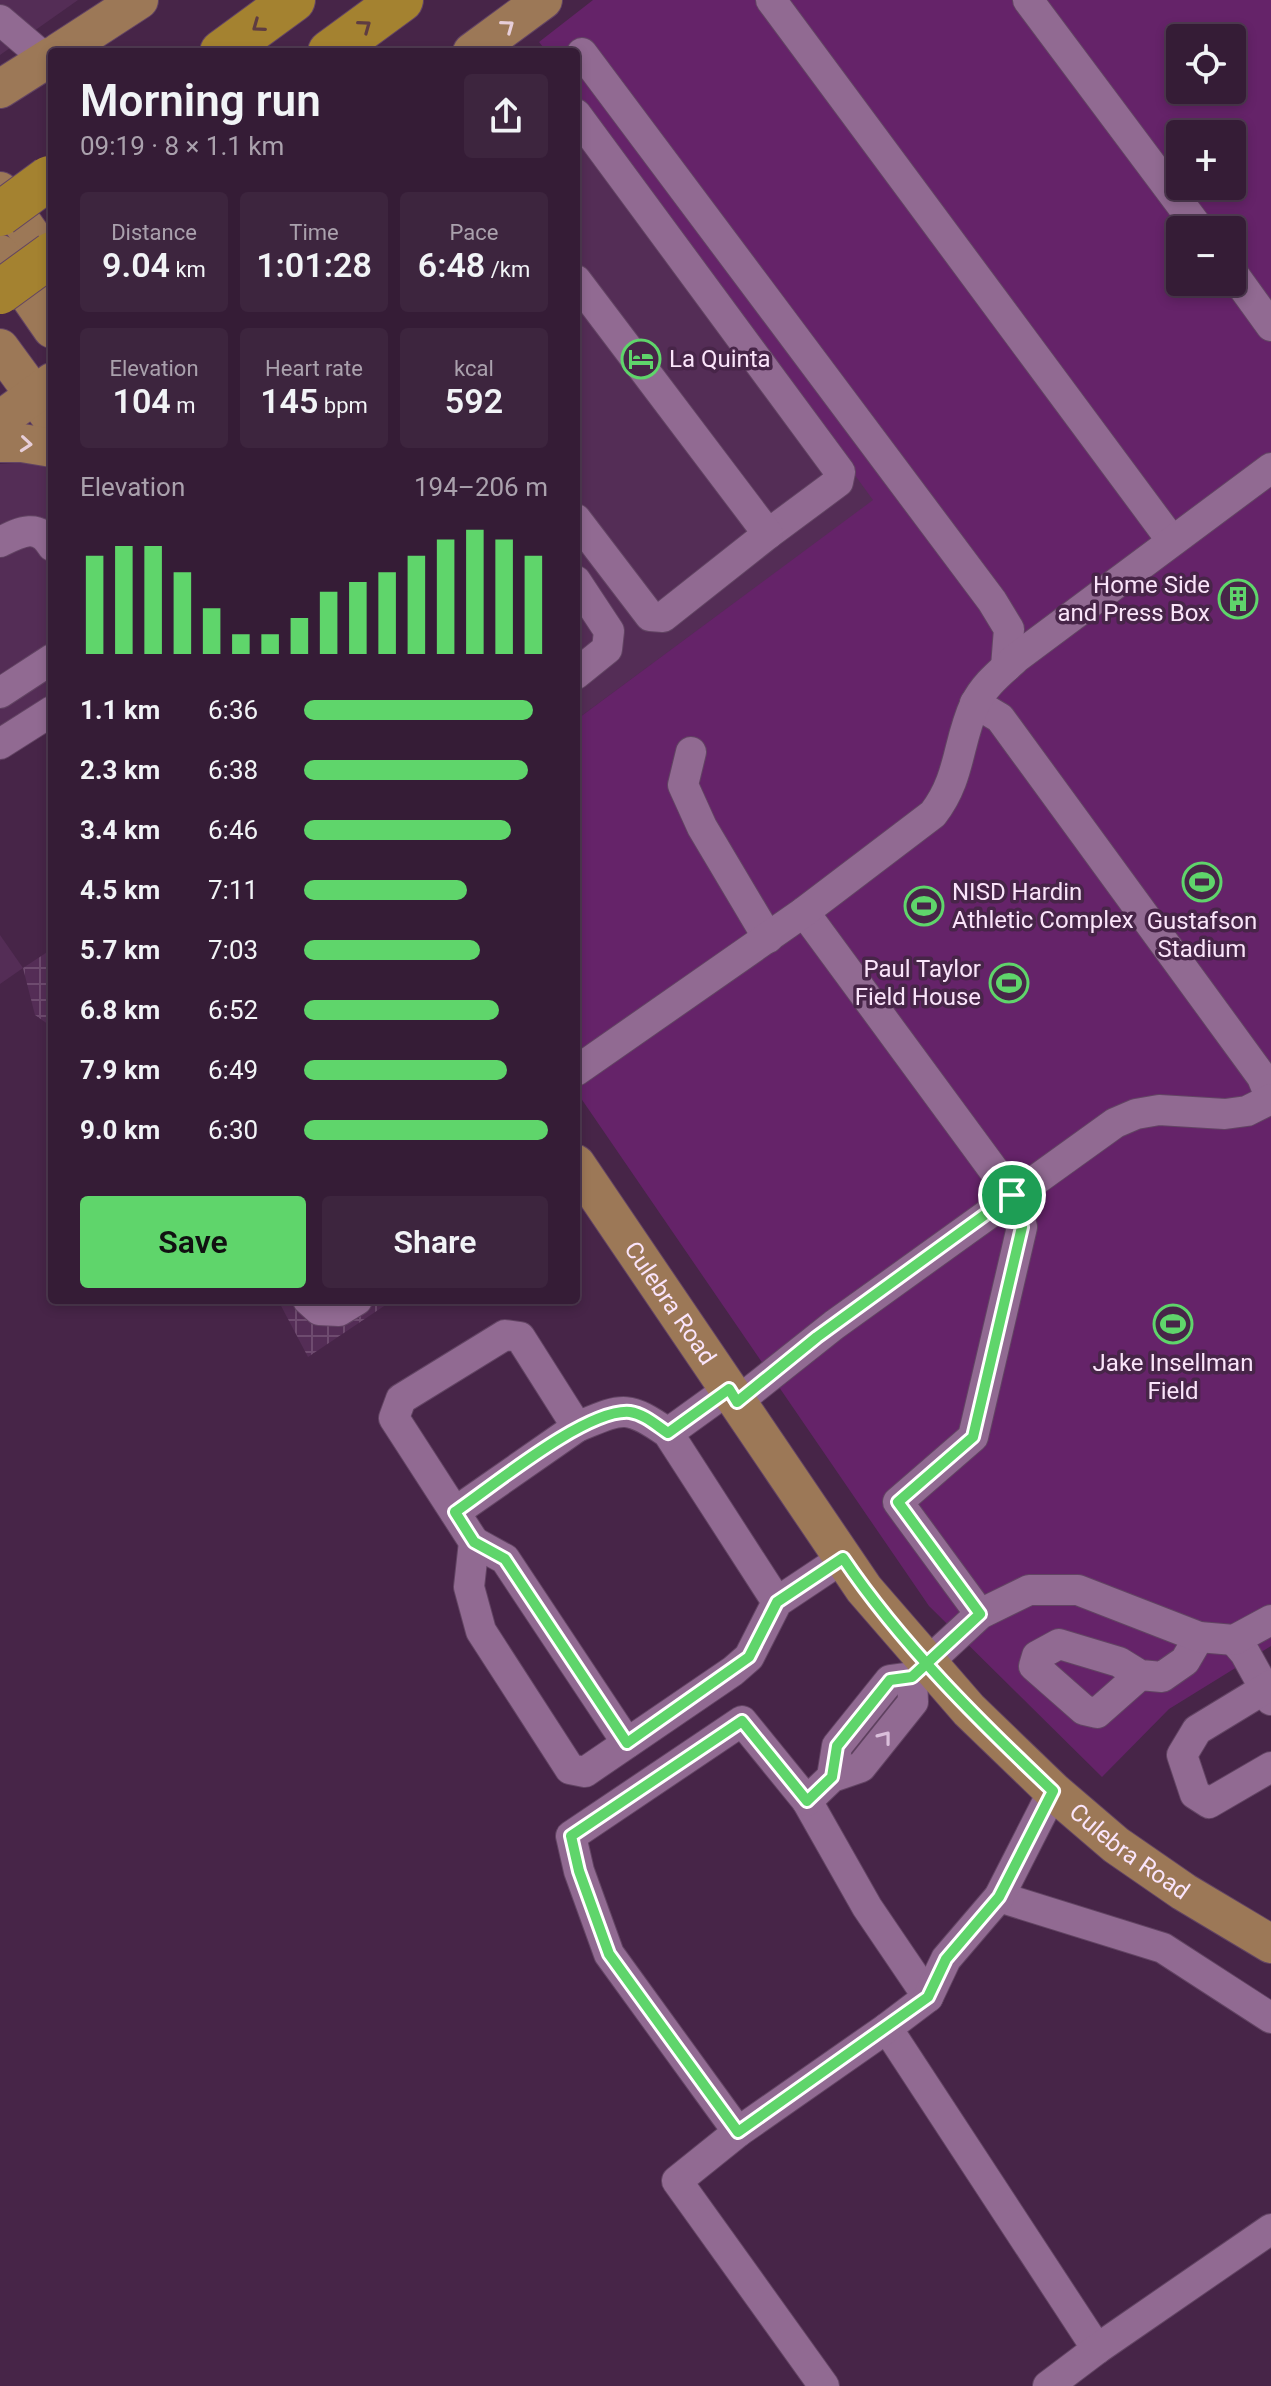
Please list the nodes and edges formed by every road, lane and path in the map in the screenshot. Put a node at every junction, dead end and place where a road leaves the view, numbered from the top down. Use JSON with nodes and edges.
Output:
{"nodes":[{"id":1,"x":293,"y":0,"type":"edge"},
{"id":2,"x":401,"y":0,"type":"edge"},
{"id":3,"x":543,"y":0,"type":"edge"},
{"id":4,"x":771,"y":0,"type":"edge"},
{"id":5,"x":1028,"y":0,"type":"edge"},
{"id":6,"x":115,"y":6,"type":"edge"},
{"id":7,"x":0,"y":20,"type":"edge"},
{"id":8,"x":60,"y":48,"type":"edge"},
{"id":9,"x":227,"y":48,"type":"edge"},
{"id":10,"x":335,"y":48,"type":"edge"},
{"id":11,"x":477,"y":48,"type":"edge"},
{"id":12,"x":582,"y":53,"type":"dead end"},
{"id":13,"x":36,"y":66,"type":"edge"},
{"id":14,"x":0,"y":112,"type":"edge"},
{"id":15,"x":580,"y":119,"type":"edge"},
{"id":16,"x":48,"y":178,"type":"edge"},
{"id":17,"x":0,"y":191,"type":"edge"},
{"id":18,"x":0,"y":214,"type":"edge"},
{"id":19,"x":1190,"y":216,"type":"edge"},
{"id":20,"x":0,"y":254,"type":"edge"},
{"id":21,"x":48,"y":257,"type":"edge"},
{"id":22,"x":48,"y":259,"type":"edge"},
{"id":23,"x":1246,"y":291,"type":"edge"},
{"id":24,"x":0,"y":292,"type":"edge"},
{"id":25,"x":580,"y":293,"type":"edge"},
{"id":26,"x":48,"y":323,"type":"edge"},
{"id":27,"x":1271,"y":326,"type":"edge"},
{"id":28,"x":0,"y":348,"type":"edge"},
{"id":29,"x":46,"y":399,"type":"edge"},
{"id":30,"x":0,"y":420,"type":"edge"},
{"id":31,"x":0,"y":443,"type":"edge"},
{"id":32,"x":48,"y":447,"type":"edge"},
{"id":33,"x":1271,"y":468,"type":"edge"},
{"id":34,"x":580,"y":524,"type":"edge"},
{"id":35,"x":768,"y":534,"type":"junction"},
{"id":36,"x":48,"y":539,"type":"edge"},
{"id":37,"x":1172,"y":541,"type":"junction"},
{"id":38,"x":0,"y":542,"type":"edge"},
{"id":39,"x":580,"y":587,"type":"edge"},
{"id":40,"x":48,"y":662,"type":"edge"},
{"id":41,"x":1006,"y":667,"type":"junction"},
{"id":42,"x":580,"y":671,"type":"edge"},
{"id":43,"x":0,"y":693,"type":"edge"},
{"id":44,"x":975,"y":703,"type":"junction"},
{"id":45,"x":48,"y":713,"type":"edge"},
{"id":46,"x":2,"y":739,"type":"edge"},
{"id":47,"x":691,"y":752,"type":"dead end"},
{"id":48,"x":804,"y":912,"type":"junction"},
{"id":49,"x":768,"y":938,"type":"junction"},
{"id":50,"x":580,"y":1068,"type":"edge"},
{"id":51,"x":1271,"y":1099,"type":"edge"},
{"id":52,"x":580,"y":1170,"type":"edge"},
{"id":53,"x":1012,"y":1195,"type":"junction"},
{"id":54,"x":312,"y":1304,"type":"edge"},
{"id":55,"x":350,"y":1304,"type":"edge"},
{"id":56,"x":733,"y":1396,"type":"junction"},
{"id":57,"x":577,"y":1427,"type":"junction"},
{"id":58,"x":668,"y":1433,"type":"junction"},
{"id":59,"x":455,"y":1512,"type":"junction"},
{"id":60,"x":474,"y":1542,"type":"junction"},
{"id":61,"x":843,"y":1558,"type":"junction"},
{"id":62,"x":777,"y":1602,"type":"junction"},
{"id":63,"x":980,"y":1614,"type":"junction"},
{"id":64,"x":1271,"y":1620,"type":"edge"},
{"id":65,"x":1199,"y":1637,"type":"junction"},
{"id":66,"x":1234,"y":1640,"type":"junction"},
{"id":67,"x":920,"y":1669,"type":"junction"},
{"id":68,"x":1140,"y":1675,"type":"dead end"},
{"id":69,"x":1269,"y":1691,"type":"edge"},
{"id":70,"x":627,"y":1743,"type":"junction"},
{"id":71,"x":1271,"y":1767,"type":"edge"},
{"id":72,"x":1053,"y":1791,"type":"junction"},
{"id":73,"x":807,"y":1801,"type":"junction"},
{"id":74,"x":999,"y":1897,"type":"junction"},
{"id":75,"x":1271,"y":1944,"type":"edge"},
{"id":76,"x":928,"y":1997,"type":"junction"},
{"id":77,"x":1271,"y":2018,"type":"edge"},
{"id":78,"x":887,"y":2028,"type":"junction"},
{"id":79,"x":738,"y":2132,"type":"junction"},
{"id":80,"x":1271,"y":2229,"type":"edge"},
{"id":81,"x":1097,"y":2349,"type":"junction"},
{"id":82,"x":824,"y":2386,"type":"edge"},
{"id":83,"x":1048,"y":2386,"type":"edge"}],
"edges":[{"from":1,"to":9,"type":"highway","one_way":true},
{"from":10,"to":2,"type":"highway","one_way":true},
{"from":11,"to":3,"type":"main road","one_way":true},
{"from":4,"to":37,"type":"lane"},
{"from":5,"to":19,"type":"lane"},
{"from":6,"to":8,"type":"main road"},
{"from":7,"to":13,"type":"lane"},
{"from":12,"to":41,"type":"lane"},
{"from":13,"to":14,"type":"main road"},
{"from":15,"to":35,"type":"lane"},
{"from":16,"to":18,"type":"highway","bridge":true},
{"from":17,"to":22,"type":"main road"},
{"from":20,"to":26,"type":"main road"},
{"from":21,"to":24,"type":"highway","bridge":true},
{"from":23,"to":27,"type":"lane"},
{"from":25,"to":35,"type":"lane"},
{"from":28,"to":29,"type":"main road"},
{"from":29,"to":30,"type":"main road"},
{"from":31,"to":32,"type":"main road","one_way":true},
{"from":33,"to":37,"type":"lane"},
{"from":34,"to":35,"type":"lane"},
{"from":36,"to":38,"type":"lane"},
{"from":37,"to":41,"type":"lane"},
{"from":39,"to":42,"type":"lane"},
{"from":40,"to":43,"type":"lane"},
{"from":41,"to":44,"type":"lane"},
{"from":44,"to":48,"type":"lane"},
{"from":44,"to":51,"type":"lane"},
{"from":45,"to":46,"type":"lane"},
{"from":47,"to":49,"type":"lane"},
{"from":48,"to":49,"type":"lane"},
{"from":48,"to":53,"type":"lane"},
{"from":49,"to":50,"type":"lane"},
{"from":51,"to":53,"type":"lane"},
{"from":52,"to":56,"type":"main road","name":"Culebra Road"},
{"from":53,"to":56,"type":"lane"},
{"from":53,"to":63,"type":"lane"},
{"from":54,"to":55,"type":"lane"},
{"from":56,"to":58,"type":"lane"},
{"from":56,"to":61,"type":"main road","name":"Culebra Road"},
{"from":57,"to":58,"type":"lane"},
{"from":57,"to":59,"type":"lane"},
{"from":57,"to":59,"type":"lane"},
{"from":58,"to":62,"type":"lane"},
{"from":59,"to":60,"type":"lane"},
{"from":60,"to":70,"type":"lane"},
{"from":60,"to":70,"type":"lane"},
{"from":61,"to":62,"type":"lane"},
{"from":61,"to":67,"type":"main road","name":"Culebra Road"},
{"from":62,"to":70,"type":"lane"},
{"from":63,"to":65,"type":"lane"},
{"from":63,"to":67,"type":"lane"},
{"from":64,"to":66,"type":"lane"},
{"from":65,"to":66,"type":"lane"},
{"from":65,"to":68,"type":"lane"},
{"from":66,"to":69,"type":"lane"},
{"from":67,"to":72,"type":"main road","name":"Culebra Road"},
{"from":67,"to":73,"type":"lane"},
{"from":69,"to":71,"type":"lane"},
{"from":72,"to":74,"type":"lane"},
{"from":72,"to":75,"type":"main road","name":"Culebra Road"},
{"from":73,"to":76,"type":"lane"},
{"from":73,"to":79,"type":"lane"},
{"from":74,"to":76,"type":"lane"},
{"from":74,"to":77,"type":"lane"},
{"from":76,"to":78,"type":"lane"},
{"from":78,"to":79,"type":"lane"},
{"from":78,"to":81,"type":"lane"},
{"from":79,"to":82,"type":"lane"},
{"from":80,"to":81,"type":"lane"},
{"from":81,"to":83,"type":"lane"}]}
